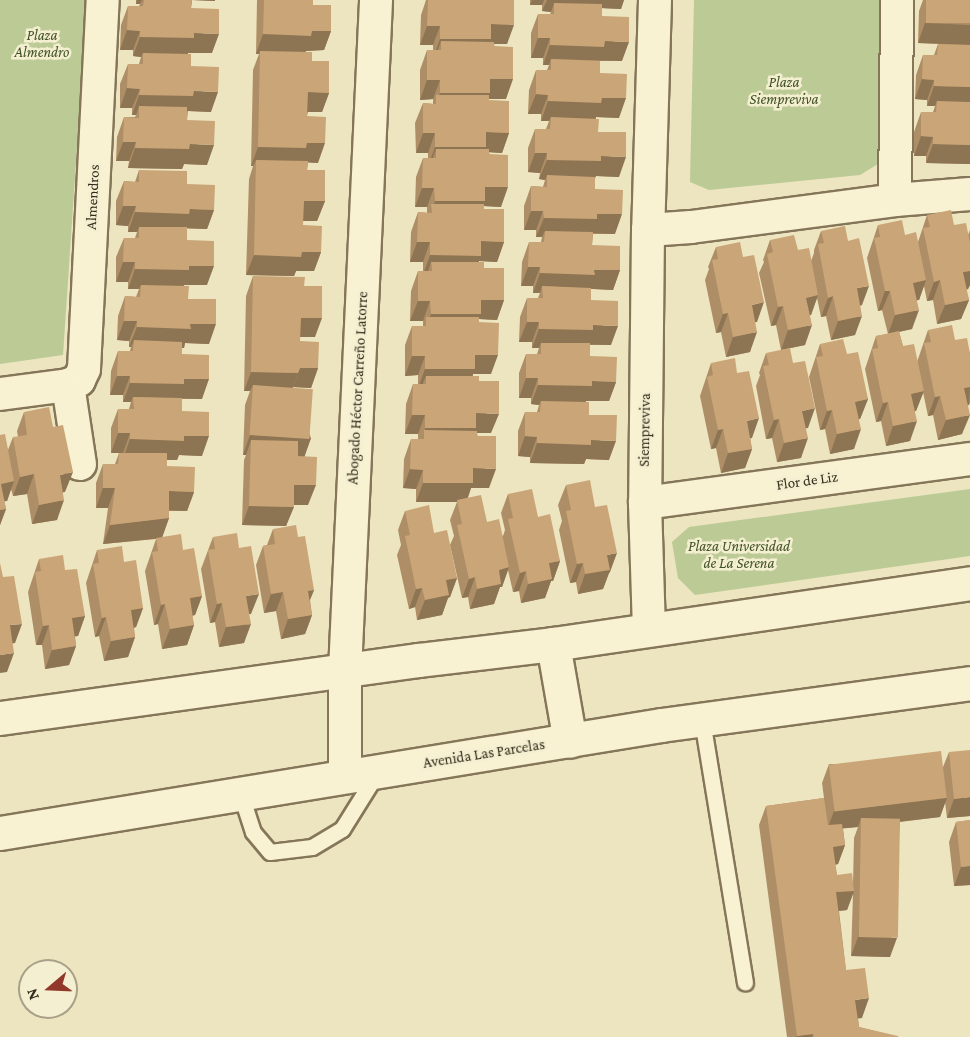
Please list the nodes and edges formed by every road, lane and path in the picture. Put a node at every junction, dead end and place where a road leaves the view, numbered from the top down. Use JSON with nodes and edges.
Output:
{"nodes":[{"id":1,"x":103,"y":0,"type":"edge"},
{"id":2,"x":376,"y":0,"type":"edge"},
{"id":3,"x":655,"y":0,"type":"edge"},
{"id":4,"x":897,"y":0,"type":"edge"},
{"id":5,"x":970,"y":194,"type":"edge"},
{"id":6,"x":895,"y":200,"type":"junction"},
{"id":7,"x":648,"y":230,"type":"junction"},
{"id":8,"x":68,"y":385,"type":"junction"},
{"id":9,"x":0,"y":394,"type":"edge"},
{"id":10,"x":970,"y":459,"type":"edge"},
{"id":11,"x":80,"y":464,"type":"dead end"},
{"id":12,"x":645,"y":503,"type":"junction"},
{"id":13,"x":970,"y":583,"type":"edge"},
{"id":14,"x":649,"y":630,"type":"junction"},
{"id":15,"x":553,"y":644,"type":"junction"},
{"id":16,"x":345,"y":670,"type":"junction"},
{"id":17,"x":970,"y":683,"type":"edge"},
{"id":18,"x":0,"y":718,"type":"edge"},
{"id":19,"x":702,"y":720,"type":"junction"},
{"id":20,"x":570,"y":741,"type":"junction"},
{"id":21,"x":379,"y":770,"type":"junction"},
{"id":22,"x":345,"y":777,"type":"junction"},
{"id":23,"x":240,"y":792,"type":"junction"},
{"id":24,"x":0,"y":833,"type":"edge"},
{"id":25,"x":745,"y":983,"type":"dead end"}],
"edges":[{"from":1,"to":8,"type":"street","name":"Almendros"},
{"from":2,"to":16,"type":"street","name":"Abogado Héctor Carreño Latorre"},
{"from":3,"to":7,"type":"street","name":"Siempreviva"},
{"from":4,"to":6,"type":"street"},
{"from":5,"to":6,"type":"street"},
{"from":6,"to":7,"type":"street"},
{"from":7,"to":12,"type":"street","name":"Siempreviva"},
{"from":8,"to":9,"type":"street"},
{"from":8,"to":11,"type":"street"},
{"from":10,"to":12,"type":"street","name":"Flor de Liz"},
{"from":12,"to":14,"type":"street","name":"Siempreviva"},
{"from":13,"to":14,"type":"main road"},
{"from":14,"to":15,"type":"main road"},
{"from":15,"to":16,"type":"main road"},
{"from":15,"to":20,"type":"main road"},
{"from":16,"to":18,"type":"main road"},
{"from":16,"to":22,"type":"street","name":"Abogado Héctor Carreño Latorre"},
{"from":17,"to":19,"type":"main road","name":"Avenida Las Parcelas"},
{"from":19,"to":20,"type":"main road","name":"Avenida Las Parcelas"},
{"from":19,"to":25,"type":"lane"},
{"from":20,"to":21,"type":"main road","name":"Avenida Las Parcelas"},
{"from":21,"to":22,"type":"main road","name":"Avenida Las Parcelas"},
{"from":21,"to":23,"type":"lane"},
{"from":22,"to":23,"type":"main road","name":"Avenida Las Parcelas"},
{"from":23,"to":24,"type":"main road","name":"Avenida Las Parcelas"}]}
